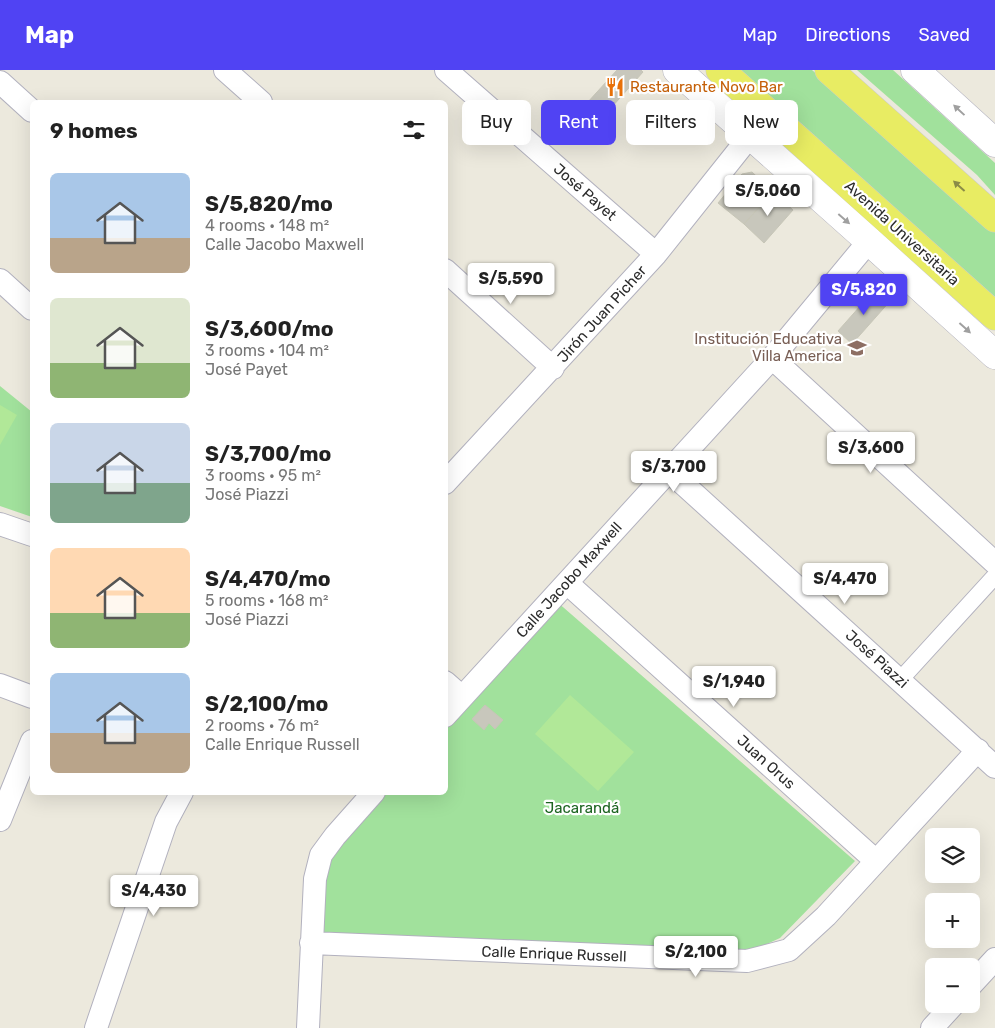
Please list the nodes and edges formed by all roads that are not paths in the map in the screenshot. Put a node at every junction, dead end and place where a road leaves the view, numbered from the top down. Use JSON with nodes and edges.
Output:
{"nodes":[{"id":1,"x":225,"y":70,"type":"edge"},
{"id":2,"x":446,"y":70,"type":"edge"},
{"id":3,"x":677,"y":70,"type":"edge"},
{"id":4,"x":720,"y":70,"type":"edge"},
{"id":5,"x":829,"y":70,"type":"edge"},
{"id":6,"x":915,"y":70,"type":"edge"},
{"id":7,"x":0,"y":82,"type":"edge"},
{"id":8,"x":259,"y":100,"type":"edge"},
{"id":9,"x":30,"y":109,"type":"edge"},
{"id":10,"x":725,"y":113,"type":"edge"},
{"id":11,"x":995,"y":143,"type":"edge"},
{"id":12,"x":743,"y":145,"type":"edge"},
{"id":13,"x":760,"y":145,"type":"edge"},
{"id":14,"x":995,"y":218,"type":"edge"},
{"id":15,"x":869,"y":241,"type":"junction"},
{"id":16,"x":656,"y":254,"type":"junction"},
{"id":17,"x":448,"y":273,"type":"edge"},
{"id":18,"x":0,"y":280,"type":"edge"},
{"id":19,"x":30,"y":307,"type":"edge"},
{"id":20,"x":995,"y":316,"type":"edge"},
{"id":21,"x":995,"y":355,"type":"edge"},
{"id":22,"x":772,"y":358,"type":"junction"},
{"id":23,"x":553,"y":368,"type":"junction"},
{"id":24,"x":669,"y":471,"type":"junction"},
{"id":25,"x":448,"y":479,"type":"edge"},
{"id":26,"x":0,"y":524,"type":"edge"},
{"id":27,"x":30,"y":534,"type":"edge"},
{"id":28,"x":995,"y":563,"type":"edge"},
{"id":29,"x":995,"y":576,"type":"edge"},
{"id":30,"x":567,"y":583,"type":"junction"},
{"id":31,"x":900,"y":680,"type":"junction"},
{"id":32,"x":0,"y":685,"type":"edge"},
{"id":33,"x":448,"y":685,"type":"edge"},
{"id":34,"x":30,"y":695,"type":"edge"},
{"id":35,"x":462,"y":697,"type":"junction"},
{"id":36,"x":448,"y":713,"type":"edge"},
{"id":37,"x":30,"y":746,"type":"edge"},
{"id":38,"x":978,"y":750,"type":"junction"},
{"id":39,"x":995,"y":767,"type":"edge"},
{"id":40,"x":180,"y":795,"type":"edge"},
{"id":41,"x":371,"y":795,"type":"edge"},
{"id":42,"x":0,"y":820,"type":"edge"},
{"id":43,"x":876,"y":861,"type":"junction"},
{"id":44,"x":311,"y":944,"type":"junction"},
{"id":45,"x":995,"y":959,"type":"edge"},
{"id":46,"x":980,"y":975,"type":"edge"},
{"id":47,"x":946,"y":1013,"type":"edge"},
{"id":48,"x":96,"y":1028,"type":"edge"},
{"id":49,"x":308,"y":1028,"type":"edge"},
{"id":50,"x":932,"y":1028,"type":"edge"}],
"edges":[{"from":1,"to":8,"type":"street"},
{"from":2,"to":16,"type":"street","name":"José Payet"},
{"from":3,"to":10,"type":"main road","name":"Avenida Universitaria"},
{"from":4,"to":20,"type":"main road","name":"Avenida Universitaria"},
{"from":14,"to":5,"type":"main road","one_way":true},
{"from":11,"to":6,"type":"main road","one_way":true},
{"from":7,"to":9,"type":"street"},
{"from":12,"to":16,"type":"street","name":"Jirón Juan Picher"},
{"from":13,"to":15,"type":"main road","name":"Avenida Universitaria","one_way":true},
{"from":15,"to":21,"type":"main road","name":"Avenida Universitaria","one_way":true},
{"from":15,"to":22,"type":"street","name":"Calle Jacobo Maxwell"},
{"from":16,"to":23,"type":"street","name":"Jirón Juan Picher"},
{"from":17,"to":23,"type":"street"},
{"from":18,"to":19,"type":"street"},
{"from":22,"to":24,"type":"street","name":"Calle Jacobo Maxwell"},
{"from":22,"to":28,"type":"street"},
{"from":23,"to":25,"type":"street","name":"Jirón Juan Picher"},
{"from":24,"to":30,"type":"street","name":"Calle Jacobo Maxwell"},
{"from":24,"to":31,"type":"street","name":"José Piazzi"},
{"from":26,"to":27,"type":"street"},
{"from":29,"to":31,"type":"street"},
{"from":30,"to":35,"type":"street","name":"Calle Jacobo Maxwell"},
{"from":30,"to":43,"type":"street","name":"Juan Orus"},
{"from":31,"to":38,"type":"street","name":"José Piazzi"},
{"from":32,"to":34,"type":"street"},
{"from":33,"to":35,"type":"street"},
{"from":35,"to":36,"type":"street","name":"Calle Jacobo Maxwell"},
{"from":37,"to":42,"type":"street"},
{"from":38,"to":39,"type":"street","name":"José Piazzi"},
{"from":38,"to":43,"type":"street","name":"Calle Enrique Russell"},
{"from":40,"to":48,"type":"street"},
{"from":41,"to":44,"type":"street"},
{"from":43,"to":44,"type":"street","name":"Calle Enrique Russell"},
{"from":44,"to":49,"type":"street"},
{"from":45,"to":46,"type":"street"},
{"from":47,"to":50,"type":"street"}]}
